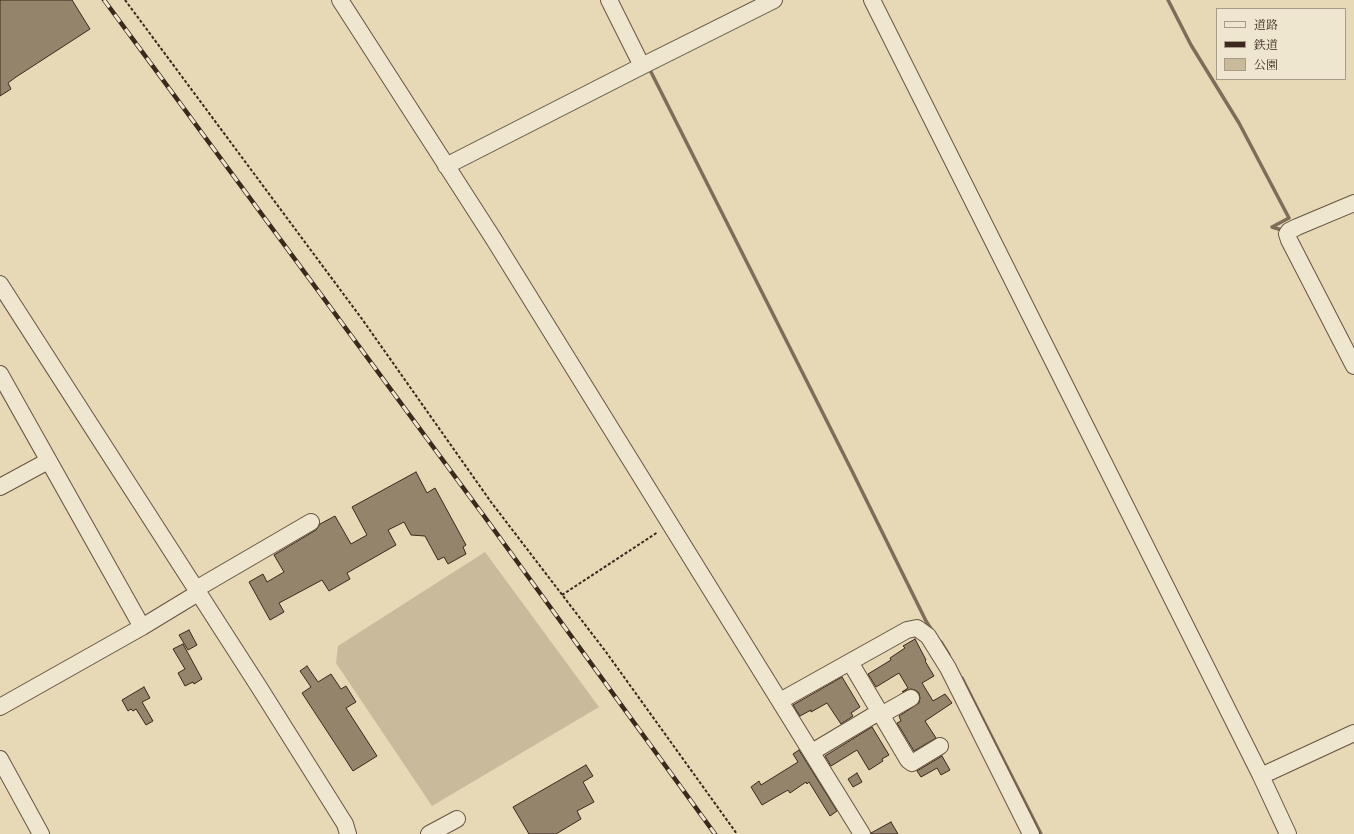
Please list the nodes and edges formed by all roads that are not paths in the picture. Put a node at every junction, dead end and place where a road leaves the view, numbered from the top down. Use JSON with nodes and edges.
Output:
{"nodes":[{"id":1,"x":340,"y":0,"type":"edge"},
{"id":2,"x":609,"y":0,"type":"edge"},
{"id":3,"x":774,"y":0,"type":"edge"},
{"id":4,"x":872,"y":0,"type":"edge"},
{"id":5,"x":642,"y":66,"type":"junction"},
{"id":6,"x":446,"y":166,"type":"junction"},
{"id":7,"x":1354,"y":203,"type":"edge"},
{"id":8,"x":0,"y":284,"type":"edge"},
{"id":9,"x":1354,"y":366,"type":"edge"},
{"id":10,"x":0,"y":374,"type":"edge"},
{"id":11,"x":48,"y":461,"type":"junction"},
{"id":12,"x":0,"y":487,"type":"edge"},
{"id":13,"x":311,"y":522,"type":"dead end"},
{"id":14,"x":197,"y":591,"type":"junction"},
{"id":15,"x":142,"y":627,"type":"junction"},
{"id":16,"x":850,"y":662,"type":"junction"},
{"id":17,"x":911,"y":698,"type":"dead end"},
{"id":18,"x":780,"y":700,"type":"junction"},
{"id":19,"x":0,"y":707,"type":"edge"},
{"id":20,"x":880,"y":714,"type":"junction"},
{"id":21,"x":1354,"y":733,"type":"edge"},
{"id":22,"x":940,"y":746,"type":"dead end"},
{"id":23,"x":812,"y":752,"type":"junction"},
{"id":24,"x":0,"y":759,"type":"edge"},
{"id":25,"x":1261,"y":776,"type":"junction"},
{"id":26,"x":457,"y":819,"type":"dead end"},
{"id":27,"x":41,"y":834,"type":"edge"},
{"id":28,"x":348,"y":834,"type":"edge"},
{"id":29,"x":429,"y":834,"type":"edge"},
{"id":30,"x":862,"y":834,"type":"edge"},
{"id":31,"x":1031,"y":834,"type":"edge"},
{"id":32,"x":1288,"y":834,"type":"edge"}],
"edges":[{"from":1,"to":6,"type":"street"},
{"from":2,"to":5,"type":"street"},
{"from":3,"to":5,"type":"street"},
{"from":4,"to":25,"type":"street"},
{"from":5,"to":6,"type":"street"},
{"from":6,"to":18,"type":"street"},
{"from":7,"to":9,"type":"street"},
{"from":8,"to":14,"type":"street"},
{"from":10,"to":11,"type":"street"},
{"from":11,"to":12,"type":"street"},
{"from":11,"to":15,"type":"street"},
{"from":13,"to":14,"type":"street"},
{"from":14,"to":15,"type":"street"},
{"from":14,"to":28,"type":"street"},
{"from":15,"to":19,"type":"street"},
{"from":16,"to":18,"type":"street"},
{"from":16,"to":20,"type":"street"},
{"from":16,"to":31,"type":"street"},
{"from":17,"to":20,"type":"street"},
{"from":18,"to":23,"type":"street"},
{"from":20,"to":22,"type":"street"},
{"from":20,"to":23,"type":"street"},
{"from":21,"to":25,"type":"street"},
{"from":23,"to":30,"type":"street"},
{"from":24,"to":27,"type":"street"},
{"from":25,"to":32,"type":"street"},
{"from":26,"to":29,"type":"street"}]}
